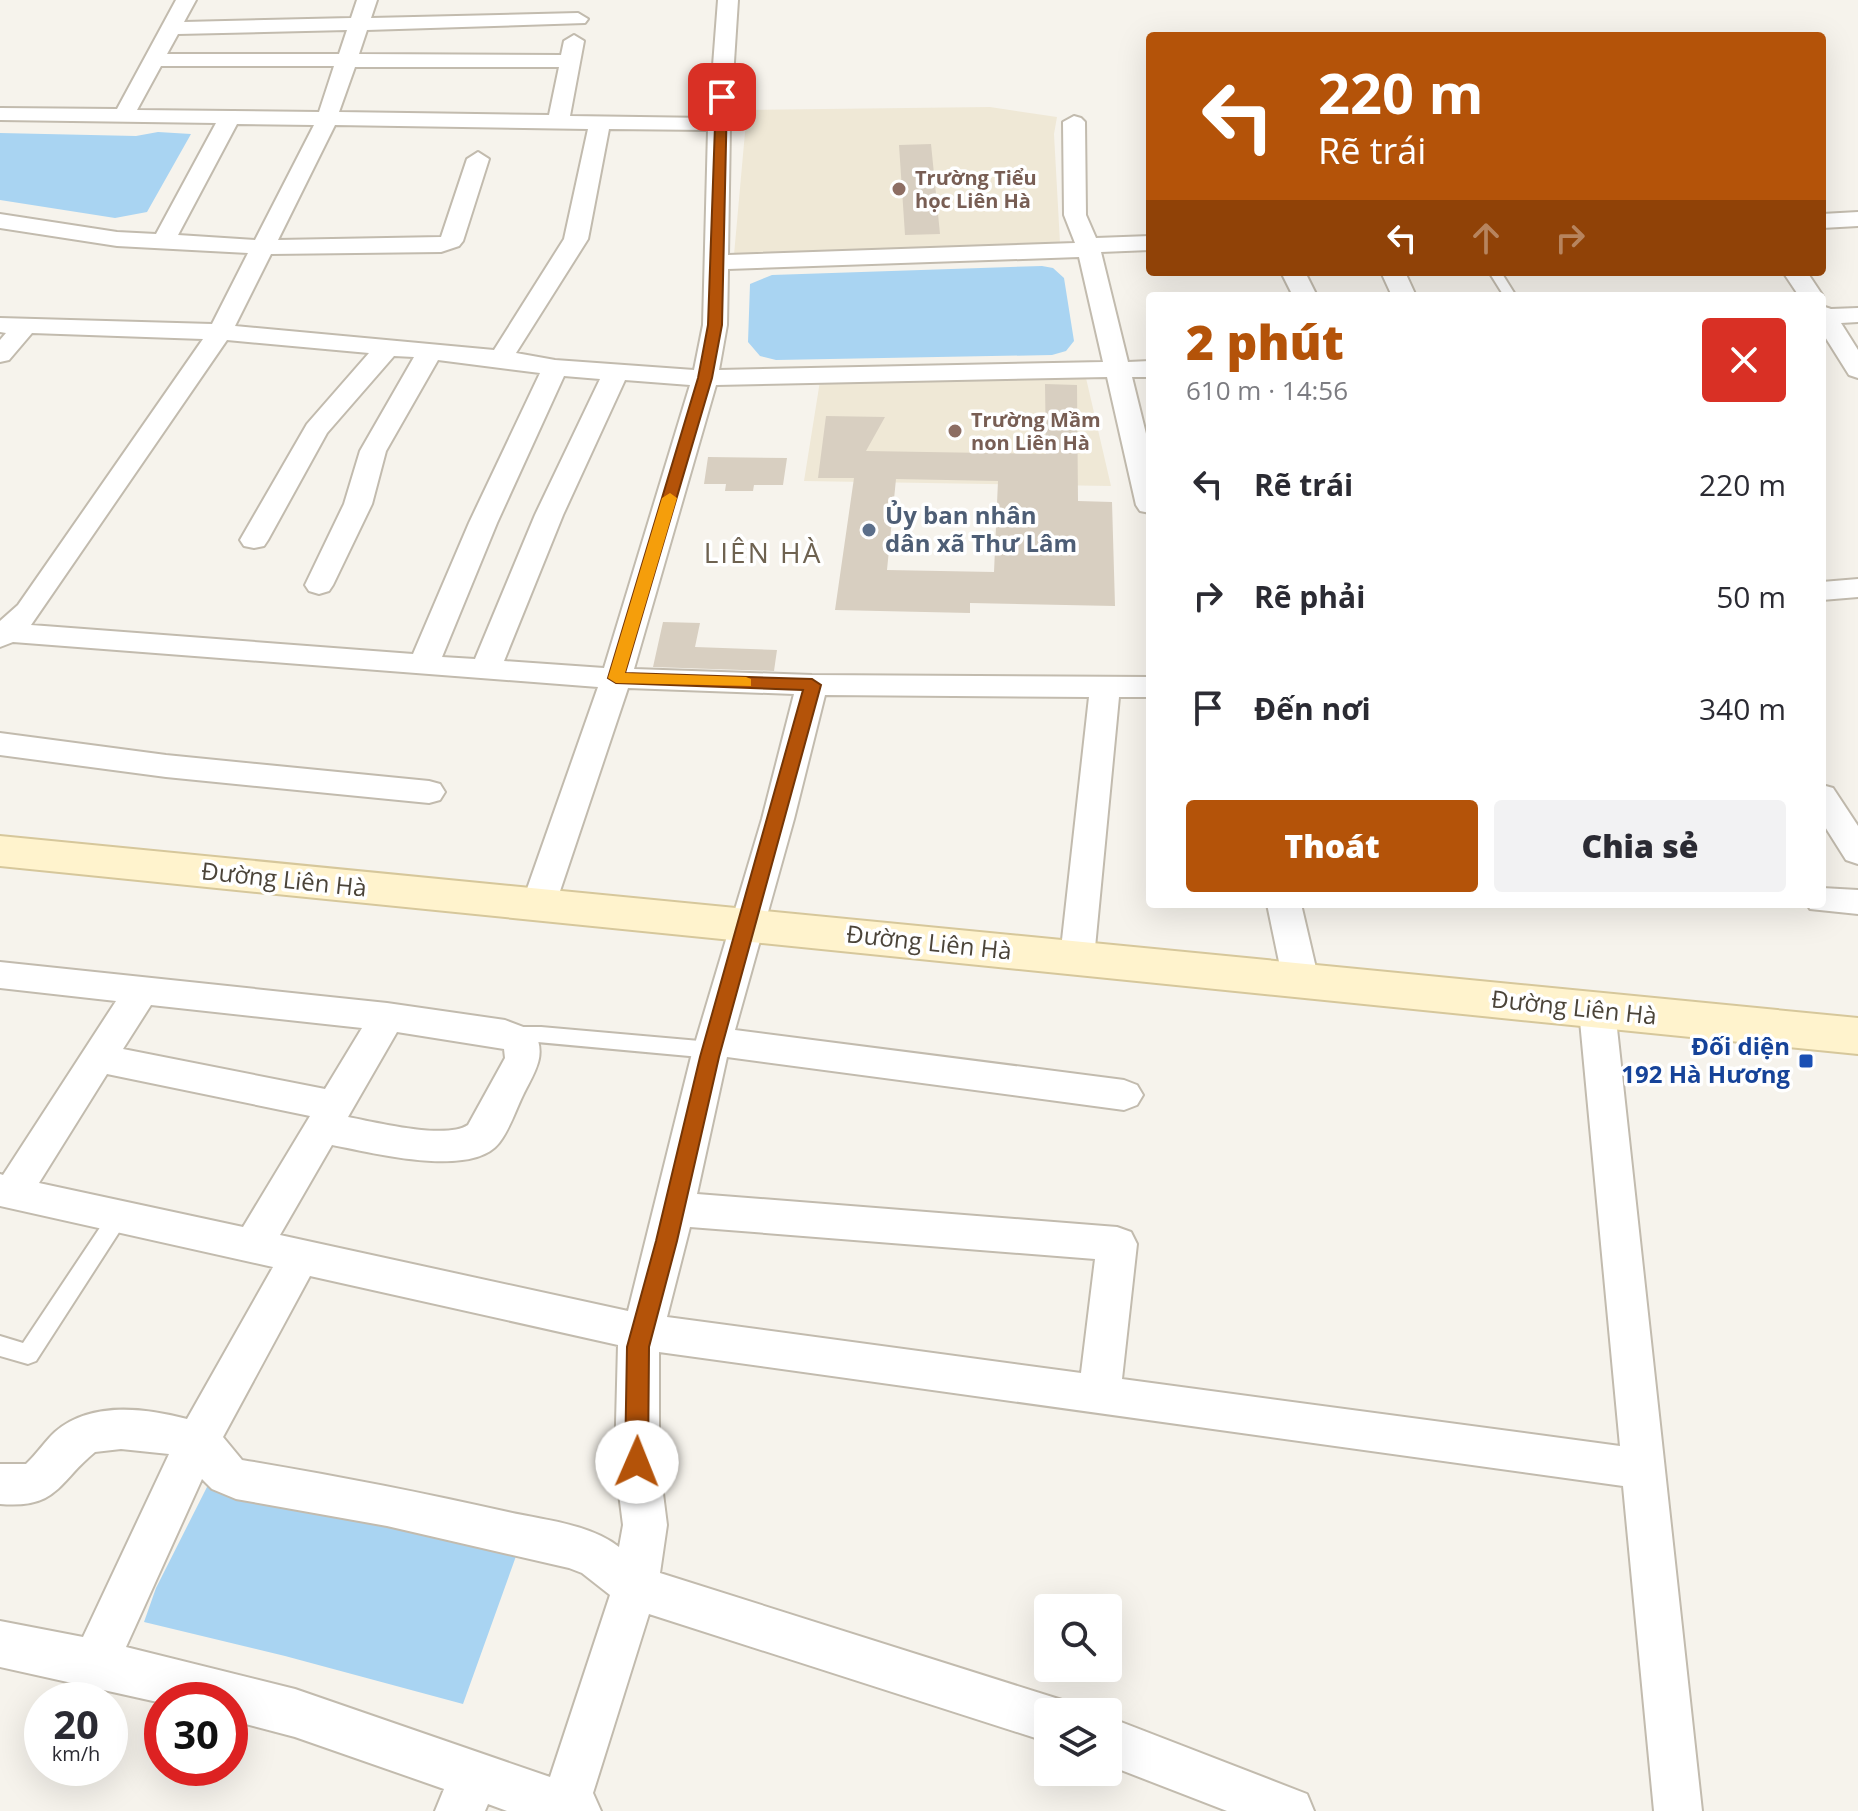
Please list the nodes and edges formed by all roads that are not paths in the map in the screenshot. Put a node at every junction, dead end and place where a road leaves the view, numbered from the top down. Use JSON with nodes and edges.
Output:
{"nodes":[{"id":1,"x":186,"y":0,"type":"edge"},
{"id":2,"x":367,"y":0,"type":"edge"},
{"id":3,"x":728,"y":0,"type":"edge"},
{"id":4,"x":580,"y":10,"type":"edge"},
{"id":5,"x":359,"y":24,"type":"junction"},
{"id":6,"x":171,"y":28,"type":"junction"},
{"id":7,"x":153,"y":60,"type":"junction"},
{"id":8,"x":570,"y":61,"type":"junction"},
{"id":9,"x":346,"y":62,"type":"junction"},
{"id":10,"x":0,"y":114,"type":"edge"},
{"id":11,"x":123,"y":117,"type":"junction"},
{"id":12,"x":229,"y":119,"type":"junction"},
{"id":13,"x":326,"y":121,"type":"junction"},
{"id":14,"x":1074,"y":122,"type":"dead end"},
{"id":15,"x":558,"y":123,"type":"junction"},
{"id":16,"x":600,"y":123,"type":"junction"},
{"id":17,"x":719,"y":124,"type":"junction"},
{"id":18,"x":478,"y":159,"type":"dead end"},
{"id":19,"x":1858,"y":219,"type":"edge"},
{"id":20,"x":0,"y":221,"type":"edge"},
{"id":21,"x":1826,"y":221,"type":"edge"},
{"id":22,"x":164,"y":241,"type":"junction"},
{"id":23,"x":1146,"y":243,"type":"edge"},
{"id":24,"x":265,"y":247,"type":"junction"},
{"id":25,"x":1088,"y":248,"type":"junction"},
{"id":26,"x":716,"y":262,"type":"junction"},
{"id":27,"x":1826,"y":311,"type":"edge"},
{"id":28,"x":1858,"y":315,"type":"edge"},
{"id":29,"x":1826,"y":319,"type":"edge"},
{"id":30,"x":0,"y":325,"type":"edge"},
{"id":31,"x":26,"y":325,"type":"junction"},
{"id":32,"x":220,"y":332,"type":"junction"},
{"id":33,"x":387,"y":348,"type":"junction"},
{"id":34,"x":430,"y":352,"type":"junction"},
{"id":35,"x":0,"y":355,"type":"edge"},
{"id":36,"x":501,"y":358,"type":"junction"},
{"id":37,"x":555,"y":368,"type":"junction"},
{"id":38,"x":1146,"y":369,"type":"edge"},
{"id":39,"x":1858,"y":370,"type":"edge"},
{"id":40,"x":1118,"y":371,"type":"junction"},
{"id":41,"x":616,"y":372,"type":"junction"},
{"id":42,"x":705,"y":378,"type":"junction"},
{"id":43,"x":1146,"y":488,"type":"edge"},
{"id":44,"x":254,"y":540,"type":"dead end"},
{"id":45,"x":319,"y":585,"type":"dead end"},
{"id":46,"x":1858,"y":588,"type":"edge"},
{"id":47,"x":1826,"y":591,"type":"edge"},
{"id":48,"x":2,"y":634,"type":"edge"},
{"id":49,"x":424,"y":665,"type":"junction"},
{"id":50,"x":486,"y":668,"type":"junction"},
{"id":51,"x":616,"y":678,"type":"junction"},
{"id":52,"x":812,"y":685,"type":"junction"},
{"id":53,"x":1105,"y":687,"type":"junction"},
{"id":54,"x":1146,"y":687,"type":"edge"},
{"id":55,"x":0,"y":744,"type":"edge"},
{"id":56,"x":429,"y":792,"type":"dead end"},
{"id":57,"x":1826,"y":802,"type":"edge"},
{"id":58,"x":0,"y":851,"type":"edge"},
{"id":59,"x":1858,"y":852,"type":"edge"},
{"id":60,"x":1826,"y":900,"type":"edge"},
{"id":61,"x":1858,"y":902,"type":"edge"},
{"id":62,"x":538,"y":906,"type":"junction"},
{"id":63,"x":1285,"y":908,"type":"edge"},
{"id":64,"x":748,"y":925,"type":"junction"},
{"id":65,"x":1077,"y":958,"type":"junction"},
{"id":66,"x":0,"y":975,"type":"edge"},
{"id":67,"x":1301,"y":981,"type":"junction"},
{"id":68,"x":141,"y":991,"type":"junction"},
{"id":69,"x":1597,"y":1010,"type":"junction"},
{"id":70,"x":387,"y":1017,"type":"junction"},
{"id":71,"x":505,"y":1034,"type":"junction"},
{"id":72,"x":1858,"y":1036,"type":"edge"},
{"id":73,"x":713,"y":1046,"type":"junction"},
{"id":74,"x":99,"y":1058,"type":"junction"},
{"id":75,"x":1124,"y":1095,"type":"dead end"},
{"id":76,"x":328,"y":1117,"type":"junction"},
{"id":77,"x":6,"y":1192,"type":"edge"},
{"id":78,"x":674,"y":1209,"type":"junction"},
{"id":79,"x":118,"y":1217,"type":"junction"},
{"id":80,"x":253,"y":1246,"type":"junction"},
{"id":81,"x":300,"y":1257,"type":"junction"},
{"id":82,"x":642,"y":1332,"type":"junction"},
{"id":83,"x":0,"y":1346,"type":"edge"},
{"id":84,"x":1099,"y":1394,"type":"junction"},
{"id":85,"x":197,"y":1442,"type":"junction"},
{"id":86,"x":1644,"y":1469,"type":"junction"},
{"id":87,"x":0,"y":1484,"type":"edge"},
{"id":88,"x":635,"y":1587,"type":"junction"},
{"id":89,"x":0,"y":1644,"type":"edge"},
{"id":90,"x":95,"y":1663,"type":"junction"},
{"id":91,"x":1034,"y":1714,"type":"edge"},
{"id":92,"x":1122,"y":1746,"type":"edge"},
{"id":93,"x":467,"y":1794,"type":"edge"},
{"id":94,"x":568,"y":1810,"type":"edge"},
{"id":95,"x":1290,"y":1811,"type":"edge"},
{"id":96,"x":1678,"y":1811,"type":"edge"}],
"edges":[{"from":1,"to":6,"type":"street"},
{"from":2,"to":5,"type":"street"},
{"from":3,"to":17,"type":"street"},
{"from":4,"to":5,"type":"street"},
{"from":4,"to":8,"type":"street"},
{"from":5,"to":6,"type":"street"},
{"from":5,"to":9,"type":"street"},
{"from":6,"to":7,"type":"street"},
{"from":7,"to":9,"type":"street"},
{"from":7,"to":11,"type":"street"},
{"from":8,"to":9,"type":"street"},
{"from":8,"to":15,"type":"street"},
{"from":9,"to":13,"type":"street"},
{"from":10,"to":11,"type":"street"},
{"from":11,"to":12,"type":"street"},
{"from":12,"to":13,"type":"street"},
{"from":12,"to":22,"type":"street"},
{"from":13,"to":15,"type":"street"},
{"from":13,"to":24,"type":"street"},
{"from":14,"to":25,"type":"street"},
{"from":15,"to":16,"type":"street"},
{"from":16,"to":17,"type":"street"},
{"from":16,"to":36,"type":"street"},
{"from":17,"to":26,"type":"street"},
{"from":18,"to":24,"type":"street"},
{"from":19,"to":21,"type":"street"},
{"from":20,"to":22,"type":"street"},
{"from":22,"to":24,"type":"street"},
{"from":23,"to":25,"type":"street"},
{"from":24,"to":32,"type":"street"},
{"from":25,"to":26,"type":"street"},
{"from":25,"to":40,"type":"street"},
{"from":26,"to":42,"type":"street"},
{"from":27,"to":28,"type":"street"},
{"from":29,"to":39,"type":"street"},
{"from":30,"to":31,"type":"street"},
{"from":31,"to":32,"type":"street"},
{"from":31,"to":35,"type":"street"},
{"from":32,"to":33,"type":"street"},
{"from":32,"to":48,"type":"street"},
{"from":33,"to":34,"type":"street"},
{"from":33,"to":44,"type":"street"},
{"from":34,"to":36,"type":"street"},
{"from":34,"to":45,"type":"street"},
{"from":36,"to":37,"type":"street"},
{"from":37,"to":41,"type":"street"},
{"from":37,"to":49,"type":"street"},
{"from":38,"to":40,"type":"street"},
{"from":40,"to":42,"type":"street"},
{"from":40,"to":43,"type":"street"},
{"from":41,"to":42,"type":"street"},
{"from":41,"to":50,"type":"street"},
{"from":42,"to":51,"type":"street"},
{"from":46,"to":47,"type":"street"},
{"from":48,"to":49,"type":"street"},
{"from":49,"to":50,"type":"street"},
{"from":50,"to":51,"type":"street"},
{"from":51,"to":52,"type":"street"},
{"from":51,"to":62,"type":"street"},
{"from":52,"to":53,"type":"street"},
{"from":52,"to":64,"type":"street"},
{"from":53,"to":54,"type":"street"},
{"from":53,"to":65,"type":"street"},
{"from":55,"to":56,"type":"street"},
{"from":57,"to":59,"type":"street"},
{"from":58,"to":62,"type":"main road","name":"Đường Liên Hà"},
{"from":60,"to":61,"type":"street"},
{"from":62,"to":64,"type":"main road","name":"Đường Liên Hà"},
{"from":63,"to":67,"type":"street"},
{"from":64,"to":65,"type":"main road","name":"Đường Liên Hà"},
{"from":64,"to":73,"type":"street"},
{"from":65,"to":67,"type":"main road","name":"Đường Liên Hà"},
{"from":66,"to":68,"type":"street"},
{"from":67,"to":69,"type":"main road","name":"Đường Liên Hà"},
{"from":68,"to":70,"type":"street"},
{"from":68,"to":74,"type":"street"},
{"from":69,"to":72,"type":"main road","name":"Đường Liên Hà"},
{"from":69,"to":86,"type":"street"},
{"from":70,"to":71,"type":"street"},
{"from":70,"to":76,"type":"street"},
{"from":71,"to":73,"type":"lane"},
{"from":71,"to":76,"type":"street"},
{"from":73,"to":75,"type":"street"},
{"from":73,"to":78,"type":"street"},
{"from":74,"to":76,"type":"street"},
{"from":74,"to":77,"type":"street"},
{"from":76,"to":80,"type":"street"},
{"from":77,"to":79,"type":"street"},
{"from":78,"to":82,"type":"street"},
{"from":78,"to":84,"type":"street"},
{"from":79,"to":80,"type":"street"},
{"from":79,"to":83,"type":"lane"},
{"from":80,"to":81,"type":"street"},
{"from":81,"to":82,"type":"street"},
{"from":81,"to":85,"type":"street"},
{"from":82,"to":84,"type":"street"},
{"from":82,"to":88,"type":"street"},
{"from":84,"to":86,"type":"street"},
{"from":85,"to":87,"type":"street"},
{"from":85,"to":88,"type":"street"},
{"from":85,"to":90,"type":"street"},
{"from":86,"to":96,"type":"street"},
{"from":88,"to":91,"type":"street"},
{"from":88,"to":94,"type":"street"},
{"from":89,"to":90,"type":"street"},
{"from":90,"to":93,"type":"street"},
{"from":92,"to":95,"type":"street"},
{"from":93,"to":94,"type":"street"}]}
